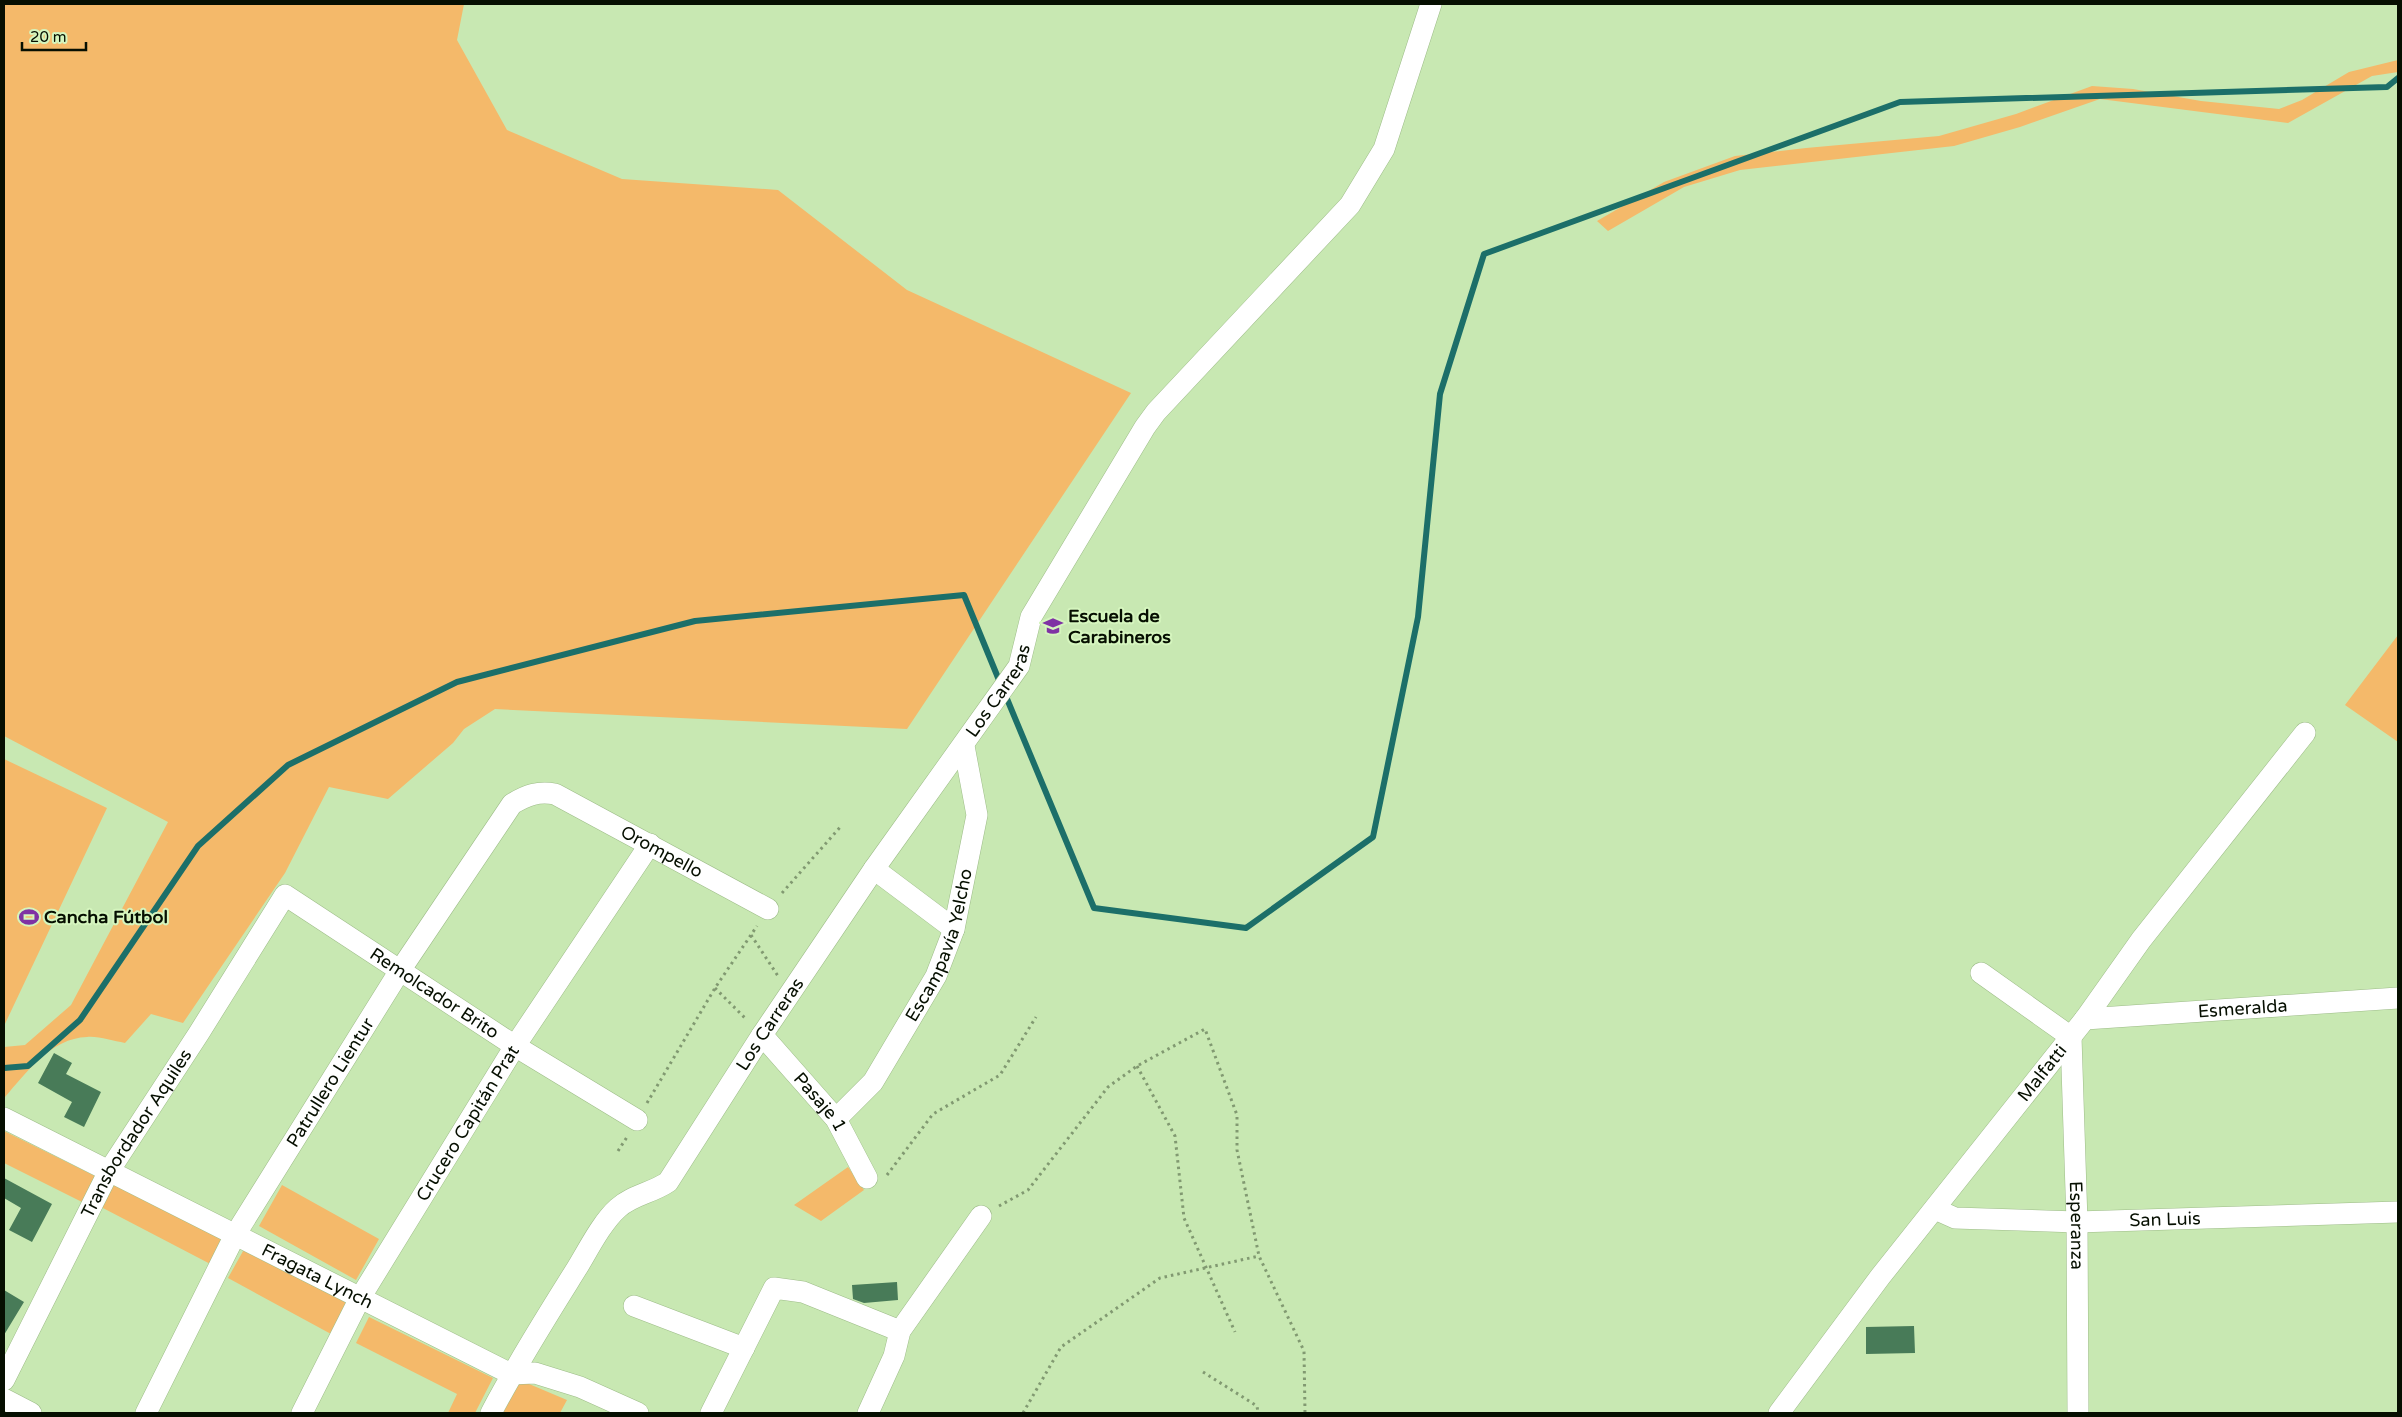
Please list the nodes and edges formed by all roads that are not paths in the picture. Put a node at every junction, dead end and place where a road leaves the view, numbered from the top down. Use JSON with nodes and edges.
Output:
{"nodes":[{"id":1,"x":1431,"y":4,"type":"edge"},
{"id":2,"x":2305,"y":733,"type":"dead end"},
{"id":3,"x":964,"y":746,"type":"junction"},
{"id":4,"x":555,"y":794,"type":"joint"},
{"id":5,"x":650,"y":844,"type":"junction"},
{"id":6,"x":874,"y":869,"type":"junction"},
{"id":7,"x":285,"y":895,"type":"joint"},
{"id":8,"x":768,"y":909,"type":"road end"},
{"id":9,"x":954,"y":929,"type":"junction"},
{"id":10,"x":399,"y":972,"type":"junction"},
{"id":11,"x":1981,"y":973,"type":"dead end"},
{"id":12,"x":2398,"y":998,"type":"edge"},
{"id":13,"x":2085,"y":1018,"type":"junction"},
{"id":14,"x":762,"y":1035,"type":"junction"},
{"id":15,"x":2071,"y":1037,"type":"junction"},
{"id":16,"x":515,"y":1046,"type":"junction"},
{"id":17,"x":4,"y":1118,"type":"edge"},
{"id":18,"x":836,"y":1118,"type":"junction"},
{"id":19,"x":637,"y":1120,"type":"road end"},
{"id":20,"x":108,"y":1171,"type":"junction"},
{"id":21,"x":867,"y":1178,"type":"road end"},
{"id":22,"x":1935,"y":1209,"type":"junction"},
{"id":23,"x":2398,"y":1212,"type":"edge"},
{"id":24,"x":981,"y":1216,"type":"road end"},
{"id":25,"x":2077,"y":1222,"type":"junction"},
{"id":26,"x":235,"y":1235,"type":"junction"},
{"id":27,"x":360,"y":1298,"type":"junction"},
{"id":28,"x":634,"y":1306,"type":"dead end"},
{"id":29,"x":900,"y":1332,"type":"junction"},
{"id":30,"x":744,"y":1348,"type":"junction"},
{"id":31,"x":511,"y":1374,"type":"junction"},
{"id":32,"x":4,"y":1380,"type":"edge"},
{"id":33,"x":4,"y":1399,"type":"edge"},
{"id":34,"x":32,"y":1413,"type":"edge"},
{"id":35,"x":146,"y":1413,"type":"edge"},
{"id":36,"x":302,"y":1413,"type":"edge"},
{"id":37,"x":492,"y":1413,"type":"edge"},
{"id":38,"x":638,"y":1413,"type":"edge"},
{"id":39,"x":711,"y":1413,"type":"edge"},
{"id":40,"x":868,"y":1413,"type":"edge"},
{"id":41,"x":1779,"y":1413,"type":"edge"},
{"id":42,"x":2078,"y":1413,"type":"edge"}],
"edges":[{"from":1,"to":3,"type":"street","name":"Los Carreras"},
{"from":2,"to":13,"type":"street","name":"Malfatti"},
{"from":3,"to":6,"type":"street","name":"Los Carreras"},
{"from":3,"to":9,"type":"street","name":"Escampavía Yelcho"},
{"from":4,"to":5,"type":"street","name":"Orompello"},
{"from":4,"to":10,"type":"street","name":"Patrullero Lientur"},
{"from":5,"to":8,"type":"street","name":"Orompello"},
{"from":5,"to":16,"type":"street","name":"Crucero Capitán Prat"},
{"from":6,"to":9,"type":"street"},
{"from":6,"to":14,"type":"street","name":"Los Carreras"},
{"from":7,"to":10,"type":"street","name":"Remolcador Brito"},
{"from":7,"to":20,"type":"street","name":"Transbordador Aquiles"},
{"from":9,"to":18,"type":"street","name":"Escampavía Yelcho"},
{"from":10,"to":16,"type":"street","name":"Remolcador Brito"},
{"from":10,"to":26,"type":"street","name":"Patrullero Lientur"},
{"from":11,"to":15,"type":"street"},
{"from":12,"to":13,"type":"street","name":"Esmeralda"},
{"from":13,"to":15,"type":"street","name":"Malfatti"},
{"from":14,"to":18,"type":"street","name":"Pasaje 1"},
{"from":14,"to":31,"type":"street","name":"Los Carreras"},
{"from":15,"to":22,"type":"street","name":"Malfatti"},
{"from":15,"to":25,"type":"street","name":"Esperanza"},
{"from":16,"to":19,"type":"street","name":"Remolcador Brito"},
{"from":16,"to":27,"type":"street","name":"Crucero Capitán Prat"},
{"from":17,"to":20,"type":"street","name":"Fragata Lynch"},
{"from":18,"to":21,"type":"street","name":"Pasaje 1"},
{"from":20,"to":26,"type":"street","name":"Fragata Lynch"},
{"from":20,"to":32,"type":"street","name":"Transbordador Aquiles"},
{"from":22,"to":25,"type":"street","name":"San Luis"},
{"from":22,"to":41,"type":"street","name":"Malfatti"},
{"from":23,"to":25,"type":"street","name":"San Luis"},
{"from":24,"to":29,"type":"street"},
{"from":25,"to":42,"type":"street","name":"Esperanza"},
{"from":26,"to":27,"type":"street","name":"Fragata Lynch"},
{"from":26,"to":35,"type":"street","name":"Patrullero Lientur"},
{"from":27,"to":31,"type":"street","name":"Fragata Lynch"},
{"from":27,"to":36,"type":"street","name":"Crucero Capitán Prat"},
{"from":28,"to":30,"type":"street"},
{"from":29,"to":30,"type":"street"},
{"from":29,"to":40,"type":"street"},
{"from":30,"to":39,"type":"street"},
{"from":31,"to":37,"type":"street","name":"Los Carreras"},
{"from":31,"to":38,"type":"street","name":"Fragata Lynch"},
{"from":33,"to":34,"type":"street"}]}
